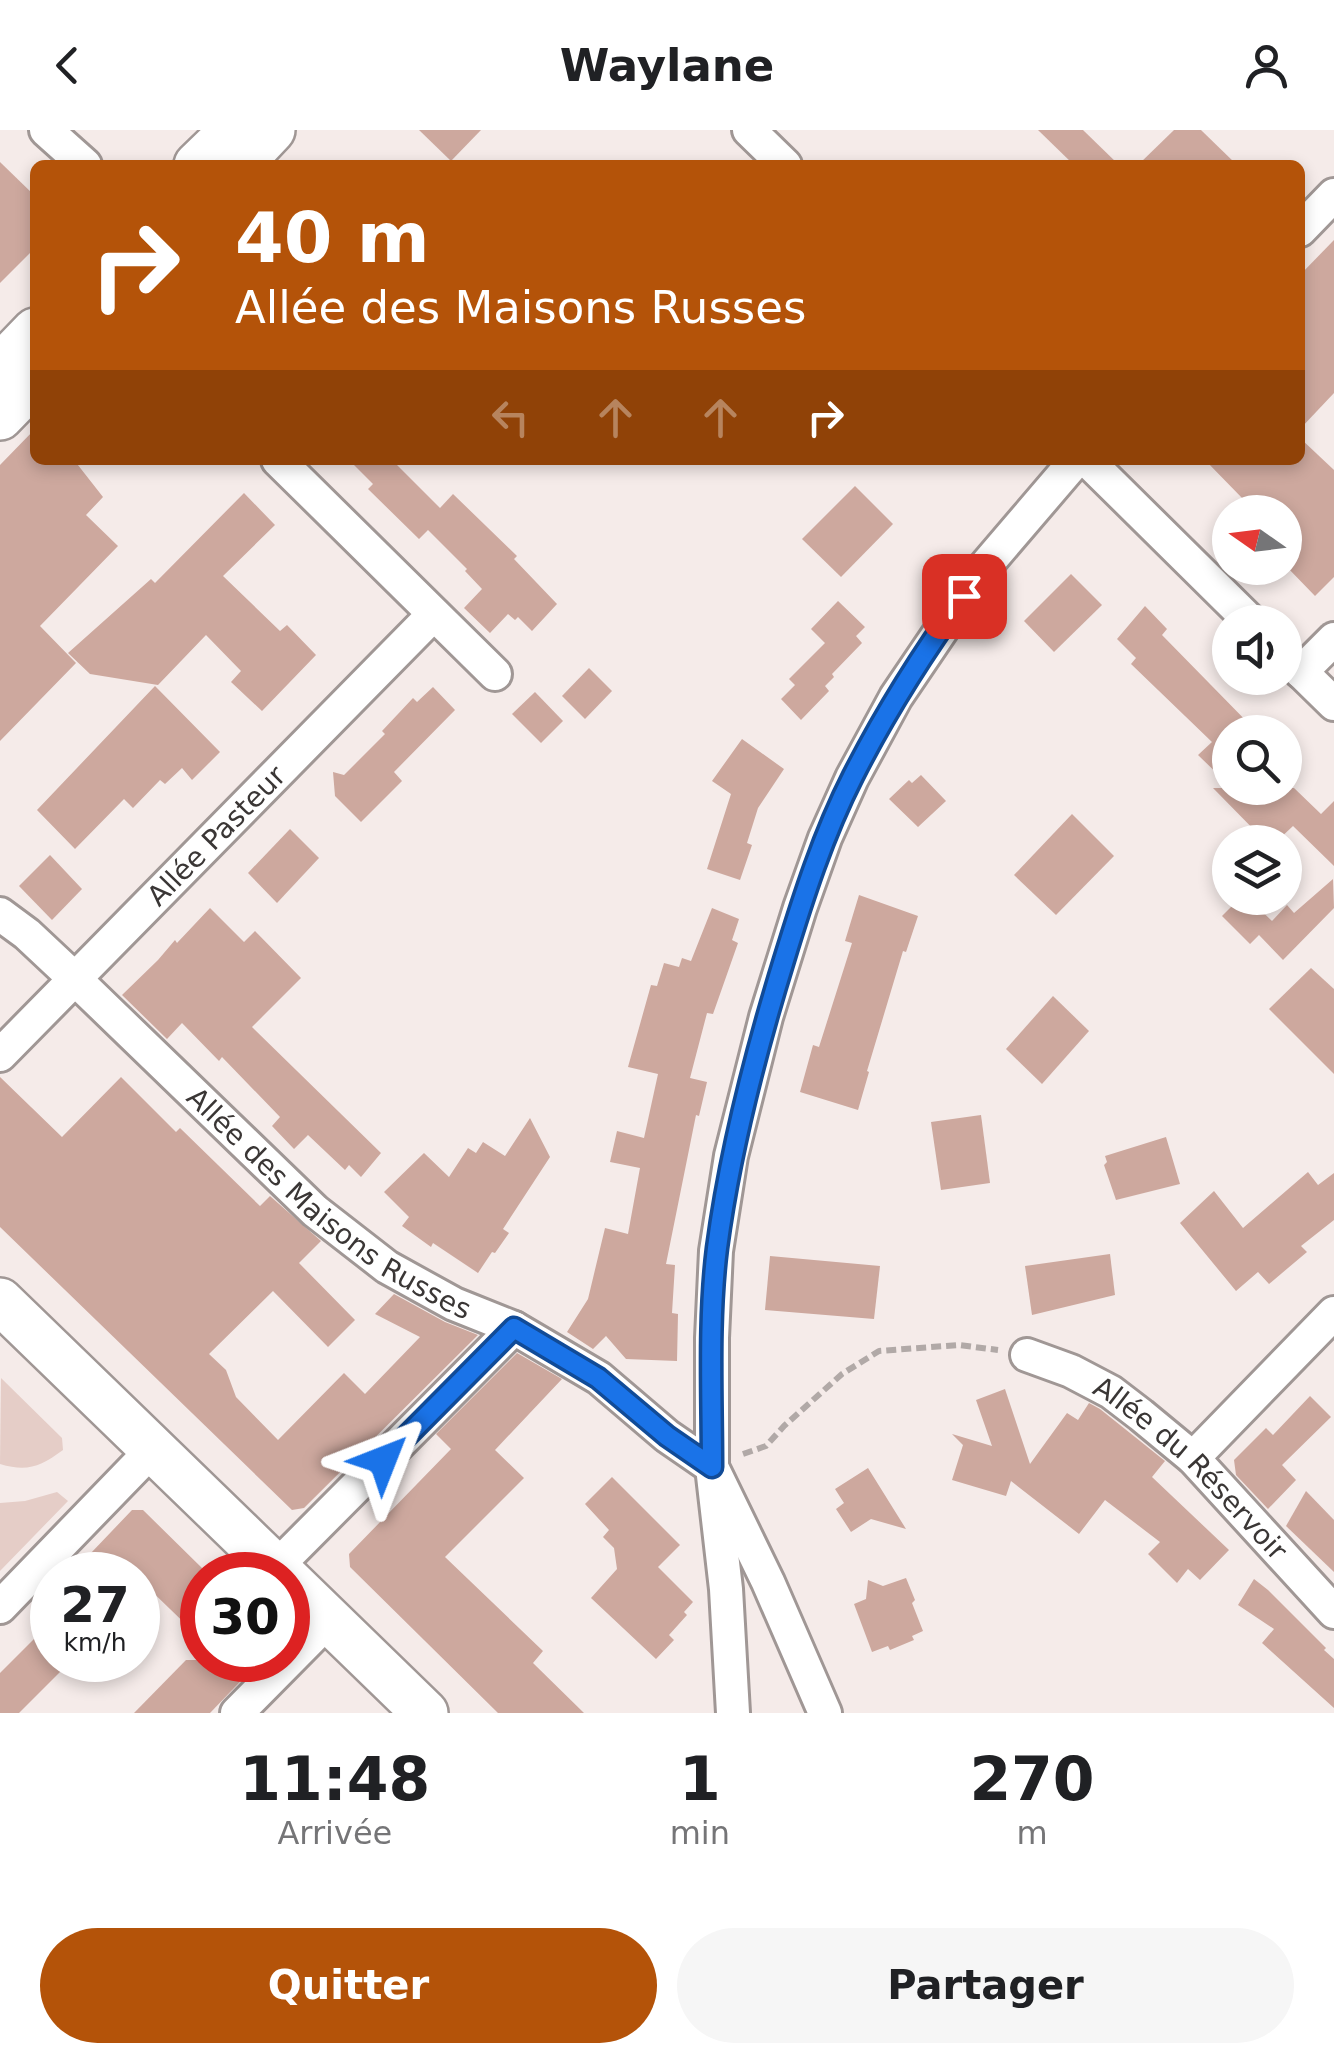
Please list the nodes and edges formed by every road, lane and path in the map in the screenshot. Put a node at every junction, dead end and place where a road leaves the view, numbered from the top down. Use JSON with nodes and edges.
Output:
{"nodes":[{"id":1,"x":46,"y":130,"type":"edge"},
{"id":2,"x":233,"y":130,"type":"edge"},
{"id":3,"x":272,"y":130,"type":"edge"},
{"id":4,"x":749,"y":130,"type":"edge"},
{"id":5,"x":79,"y":160,"type":"edge"},
{"id":6,"x":203,"y":160,"type":"edge"},
{"id":7,"x":245,"y":160,"type":"edge"},
{"id":8,"x":780,"y":160,"type":"edge"},
{"id":9,"x":1334,"y":195,"type":"edge"},
{"id":10,"x":1305,"y":225,"type":"edge"},
{"id":11,"x":30,"y":336,"type":"edge"},
{"id":12,"x":30,"y":359,"type":"edge"},
{"id":13,"x":0,"y":368,"type":"edge"},
{"id":14,"x":30,"y":386,"type":"edge"},
{"id":15,"x":0,"y":390,"type":"edge"},
{"id":16,"x":0,"y":416,"type":"edge"},
{"id":17,"x":283,"y":465,"type":"edge"},
{"id":18,"x":1072,"y":465,"type":"edge"},
{"id":19,"x":1092,"y":465,"type":"edge"},
{"id":20,"x":1234,"y":605,"type":"edge"},
{"id":21,"x":433,"y":615,"type":"junction"},
{"id":22,"x":1334,"y":639,"type":"edge"},
{"id":23,"x":1302,"y":659,"type":"edge"},
{"id":24,"x":1302,"y":673,"type":"edge"},
{"id":25,"x":495,"y":674,"type":"dead end"},
{"id":26,"x":1334,"y":704,"type":"edge"},
{"id":27,"x":0,"y":914,"type":"edge"},
{"id":28,"x":75,"y":979,"type":"junction"},
{"id":29,"x":0,"y":1055,"type":"edge"},
{"id":30,"x":0,"y":1301,"type":"edge"},
{"id":31,"x":1334,"y":1314,"type":"edge"},
{"id":32,"x":514,"y":1328,"type":"junction"},
{"id":33,"x":1026,"y":1355,"type":"joint"},
{"id":34,"x":711,"y":1419,"type":"junction"},
{"id":35,"x":153,"y":1449,"type":"junction"},
{"id":36,"x":1193,"y":1458,"type":"junction"},
{"id":37,"x":712,"y":1467,"type":"junction"},
{"id":38,"x":259,"y":1552,"type":"edge"},
{"id":39,"x":303,"y":1552,"type":"edge"},
{"id":40,"x":310,"y":1601,"type":"edge"},
{"id":41,"x":0,"y":1607,"type":"edge"},
{"id":42,"x":1334,"y":1612,"type":"edge"},
{"id":43,"x":329,"y":1620,"type":"junction"},
{"id":44,"x":237,"y":1713,"type":"edge"},
{"id":45,"x":424,"y":1713,"type":"edge"},
{"id":46,"x":733,"y":1713,"type":"edge"},
{"id":47,"x":824,"y":1713,"type":"edge"}],
"edges":[{"from":1,"to":5,"type":"street"},
{"from":2,"to":6,"type":"main road"},
{"from":3,"to":7,"type":"main road"},
{"from":4,"to":8,"type":"street"},
{"from":9,"to":10,"type":"street"},
{"from":11,"to":13,"type":"main road"},
{"from":12,"to":15,"type":"street"},
{"from":14,"to":16,"type":"main road"},
{"from":17,"to":21,"type":"street"},
{"from":18,"to":34,"type":"street"},
{"from":19,"to":20,"type":"street"},
{"from":21,"to":25,"type":"street"},
{"from":21,"to":28,"type":"street","name":"Allée Pasteur"},
{"from":22,"to":23,"type":"street"},
{"from":24,"to":26,"type":"street"},
{"from":27,"to":28,"type":"street","name":"Allée des Maisons Russes"},
{"from":28,"to":29,"type":"street","name":"Allée Pasteur"},
{"from":28,"to":32,"type":"street","name":"Allée des Maisons Russes"},
{"from":30,"to":35,"type":"main road"},
{"from":31,"to":36,"type":"street"},
{"from":32,"to":37,"type":"street","name":"Allée des Maisons Russes"},
{"from":32,"to":39,"type":"street"},
{"from":33,"to":34,"type":"path"},
{"from":33,"to":36,"type":"street","name":"Allée du Réservoir"},
{"from":34,"to":37,"type":"street"},
{"from":35,"to":38,"type":"main road"},
{"from":35,"to":41,"type":"street"},
{"from":36,"to":42,"type":"street","name":"Allée du Réservoir"},
{"from":37,"to":46,"type":"street"},
{"from":37,"to":47,"type":"street","name":"Allée des Maisons Russes"},
{"from":40,"to":43,"type":"main road"},
{"from":43,"to":44,"type":"street"},
{"from":43,"to":45,"type":"main road"}]}
